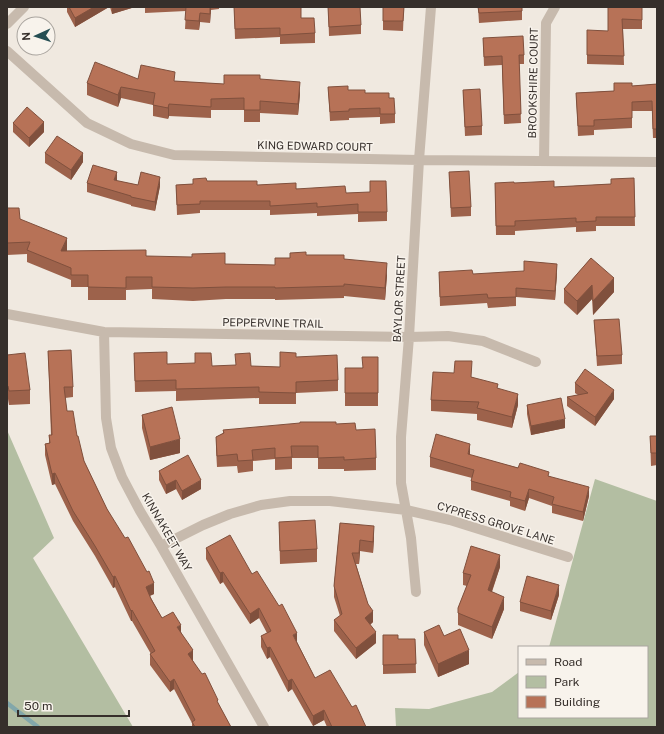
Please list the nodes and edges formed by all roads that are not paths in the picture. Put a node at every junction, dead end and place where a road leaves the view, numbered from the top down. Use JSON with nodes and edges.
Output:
{"nodes":[{"id":1,"x":24,"y":7,"type":"edge"},
{"id":2,"x":431,"y":7,"type":"edge"},
{"id":3,"x":555,"y":7,"type":"edge"},
{"id":4,"x":7,"y":24,"type":"edge"},
{"id":5,"x":7,"y":51,"type":"edge"},
{"id":6,"x":419,"y":160,"type":"junction"},
{"id":7,"x":544,"y":161,"type":"junction"},
{"id":8,"x":657,"y":162,"type":"edge"},
{"id":9,"x":7,"y":314,"type":"edge"},
{"id":10,"x":104,"y":332,"type":"junction"},
{"id":11,"x":409,"y":337,"type":"junction"},
{"id":12,"x":536,"y":362,"type":"dead end"},
{"id":13,"x":406,"y":510,"type":"junction"},
{"id":14,"x":161,"y":546,"type":"junction"},
{"id":15,"x":568,"y":558,"type":"dead end"},
{"id":16,"x":416,"y":592,"type":"dead end"},
{"id":17,"x":264,"y":727,"type":"edge"}],
"edges":[{"from":1,"to":4,"type":"street"},
{"from":2,"to":6,"type":"street","name":"BAYLOR STREET"},
{"from":3,"to":7,"type":"street","name":"BROOKSHIRE COURT"},
{"from":5,"to":6,"type":"street","name":"KING EDWARD COURT"},
{"from":6,"to":7,"type":"street","name":"KING EDWARD COURT"},
{"from":6,"to":11,"type":"street","name":"BAYLOR STREET"},
{"from":7,"to":8,"type":"street","name":"KING EDWARD COURT"},
{"from":9,"to":10,"type":"street","name":"PEPPERVINE TRAIL"},
{"from":10,"to":11,"type":"street","name":"PEPPERVINE TRAIL"},
{"from":10,"to":14,"type":"street","name":"KINNAKEET WAY"},
{"from":11,"to":12,"type":"street","name":"PEPPERVINE TRAIL"},
{"from":11,"to":13,"type":"street","name":"BAYLOR STREET"},
{"from":13,"to":14,"type":"street","name":"CYPRESS GROVE LANE"},
{"from":13,"to":15,"type":"street","name":"CYPRESS GROVE LANE"},
{"from":13,"to":16,"type":"street","name":"BAYLOR STREET"},
{"from":14,"to":17,"type":"street","name":"KINNAKEET WAY"}]}
